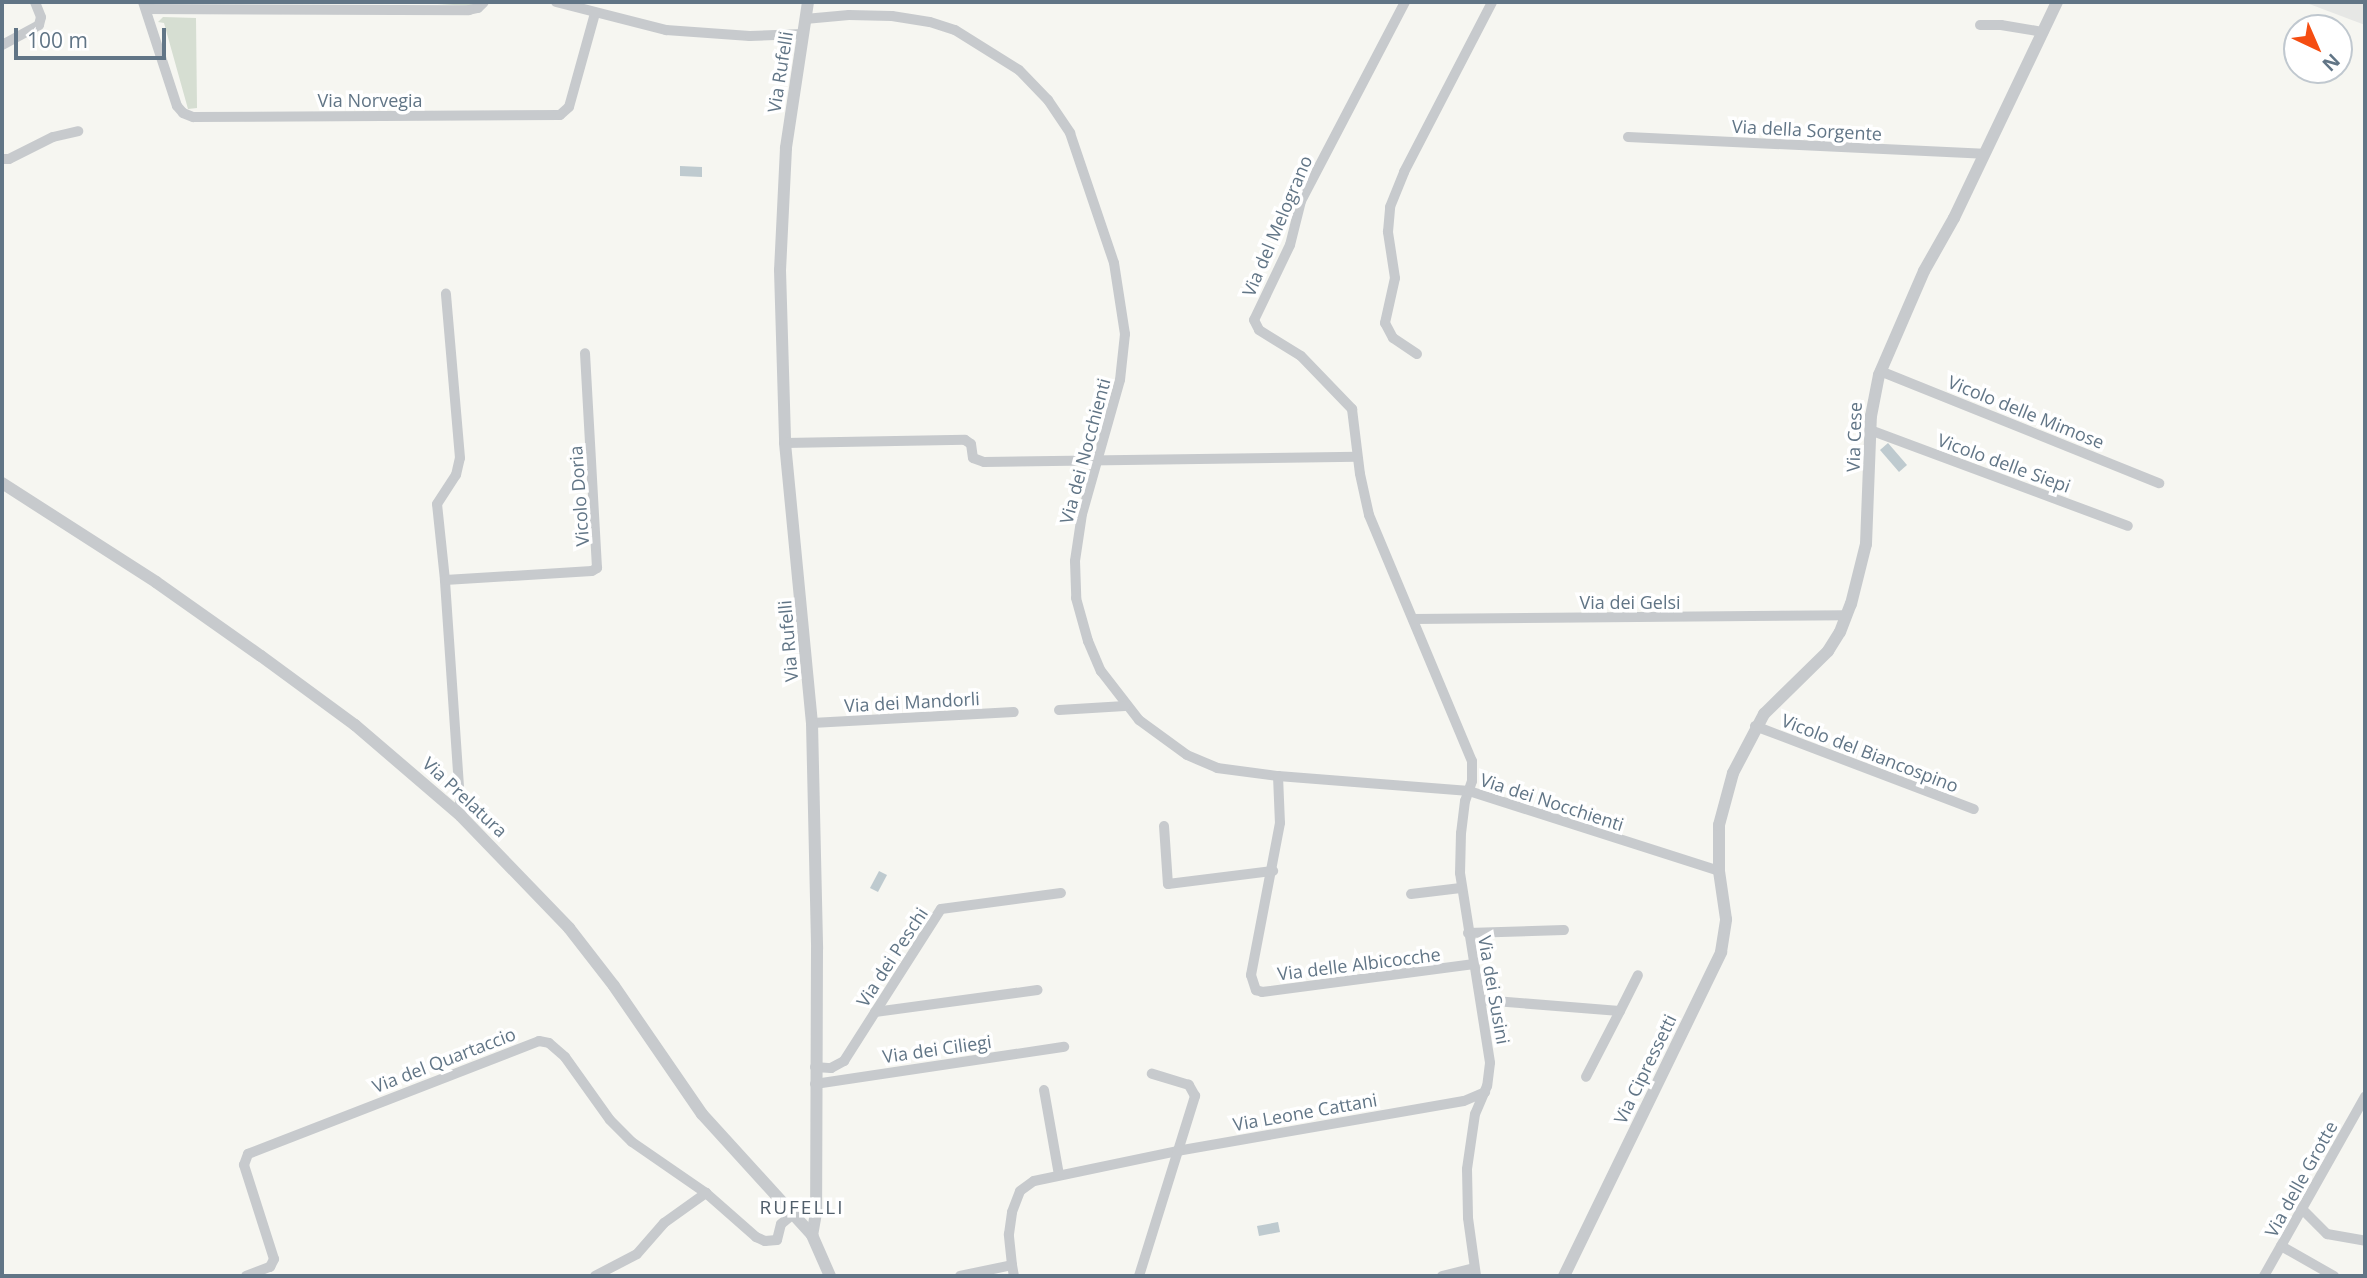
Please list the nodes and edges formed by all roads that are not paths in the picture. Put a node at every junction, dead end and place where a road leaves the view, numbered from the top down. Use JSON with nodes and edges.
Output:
{"nodes":[{"id":1,"x":35,"y":2,"type":"edge"},
{"id":2,"x":484,"y":2,"type":"edge"},
{"id":3,"x":556,"y":2,"type":"edge"},
{"id":4,"x":808,"y":2,"type":"edge"},
{"id":5,"x":1405,"y":2,"type":"edge"},
{"id":6,"x":1492,"y":2,"type":"edge"},
{"id":7,"x":2057,"y":2,"type":"edge"},
{"id":8,"x":145,"y":6,"type":"edge"},
{"id":9,"x":397,"y":6,"type":"edge"},
{"id":10,"x":595,"y":13,"type":"junction"},
{"id":11,"x":805,"y":19,"type":"junction"},
{"id":12,"x":1980,"y":26,"type":"dead end"},
{"id":13,"x":2043,"y":32,"type":"junction"},
{"id":14,"x":803,"y":34,"type":"junction"},
{"id":15,"x":2,"y":46,"type":"edge"},
{"id":16,"x":78,"y":131,"type":"dead end"},
{"id":17,"x":1628,"y":137,"type":"dead end"},
{"id":18,"x":1984,"y":154,"type":"junction"},
{"id":19,"x":2,"y":159,"type":"edge"},
{"id":20,"x":446,"y":294,"type":"dead end"},
{"id":21,"x":585,"y":354,"type":"dead end"},
{"id":22,"x":1417,"y":354,"type":"dead end"},
{"id":23,"x":1880,"y":371,"type":"junction"},
{"id":24,"x":1870,"y":430,"type":"junction"},
{"id":25,"x":785,"y":443,"type":"junction"},
{"id":26,"x":1357,"y":457,"type":"junction"},
{"id":27,"x":1094,"y":462,"type":"junction"},
{"id":28,"x":2,"y":483,"type":"edge"},
{"id":29,"x":2160,"y":483,"type":"dead end"},
{"id":30,"x":2128,"y":526,"type":"dead end"},
{"id":31,"x":445,"y":580,"type":"junction"},
{"id":32,"x":1847,"y":615,"type":"junction"},
{"id":33,"x":1413,"y":619,"type":"junction"},
{"id":34,"x":1125,"y":706,"type":"junction"},
{"id":35,"x":1059,"y":710,"type":"dead end"},
{"id":36,"x":1014,"y":712,"type":"dead end"},
{"id":37,"x":812,"y":723,"type":"junction"},
{"id":38,"x":1755,"y":726,"type":"junction"},
{"id":39,"x":1278,"y":776,"type":"junction"},
{"id":40,"x":1469,"y":791,"type":"junction"},
{"id":41,"x":1975,"y":809,"type":"dead end"},
{"id":42,"x":461,"y":816,"type":"junction"},
{"id":43,"x":1164,"y":826,"type":"dead end"},
{"id":44,"x":1273,"y":871,"type":"junction"},
{"id":45,"x":1719,"y":871,"type":"junction"},
{"id":46,"x":1461,"y":888,"type":"junction"},
{"id":47,"x":1061,"y":893,"type":"dead end"},
{"id":48,"x":1411,"y":894,"type":"dead end"},
{"id":49,"x":1564,"y":930,"type":"dead end"},
{"id":50,"x":1468,"y":933,"type":"junction"},
{"id":51,"x":1474,"y":964,"type":"junction"},
{"id":52,"x":1638,"y":975,"type":"dead end"},
{"id":53,"x":1038,"y":990,"type":"dead end"},
{"id":54,"x":1482,"y":1000,"type":"junction"},
{"id":55,"x":1620,"y":1011,"type":"junction"},
{"id":56,"x":875,"y":1012,"type":"junction"},
{"id":57,"x":1064,"y":1046,"type":"dead end"},
{"id":58,"x":815,"y":1067,"type":"junction"},
{"id":59,"x":1152,"y":1074,"type":"dead end"},
{"id":60,"x":1586,"y":1077,"type":"dead end"},
{"id":61,"x":815,"y":1084,"type":"junction"},
{"id":62,"x":1044,"y":1090,"type":"dead end"},
{"id":63,"x":1485,"y":1092,"type":"junction"},
{"id":64,"x":2365,"y":1097,"type":"edge"},
{"id":65,"x":1438,"y":1104,"type":"junction"},
{"id":66,"x":1476,"y":1111,"type":"junction"},
{"id":67,"x":1177,"y":1150,"type":"junction"},
{"id":68,"x":1059,"y":1175,"type":"junction"},
{"id":69,"x":706,"y":1193,"type":"junction"},
{"id":70,"x":2301,"y":1208,"type":"junction"},
{"id":71,"x":792,"y":1215,"type":"junction"},
{"id":72,"x":812,"y":1235,"type":"junction"},
{"id":73,"x":2365,"y":1241,"type":"edge"},
{"id":74,"x":2281,"y":1246,"type":"junction"},
{"id":75,"x":1012,"y":1265,"type":"junction"},
{"id":76,"x":1475,"y":1272,"type":"edge"},
{"id":77,"x":246,"y":1276,"type":"edge"},
{"id":78,"x":595,"y":1276,"type":"edge"},
{"id":79,"x":830,"y":1276,"type":"edge"},
{"id":80,"x":960,"y":1276,"type":"edge"},
{"id":81,"x":1014,"y":1276,"type":"edge"},
{"id":82,"x":1139,"y":1276,"type":"edge"},
{"id":83,"x":1442,"y":1276,"type":"edge"},
{"id":84,"x":1564,"y":1276,"type":"edge"},
{"id":85,"x":2264,"y":1276,"type":"edge"},
{"id":86,"x":2334,"y":1276,"type":"edge"}],
"edges":[{"from":1,"to":15,"type":"street"},
{"from":2,"to":9,"type":"street"},
{"from":3,"to":10,"type":"street"},
{"from":4,"to":11,"type":"street","name":"Via Rufelli"},
{"from":5,"to":26,"type":"street","name":"Via del Melograno"},
{"from":6,"to":22,"type":"street"},
{"from":7,"to":13,"type":"street","name":"Via Cese"},
{"from":8,"to":9,"type":"street"},
{"from":8,"to":10,"type":"street","name":"Via Norvegia"},
{"from":10,"to":14,"type":"street"},
{"from":11,"to":14,"type":"street","name":"Via Rufelli"},
{"from":11,"to":27,"type":"street","name":"Via dei Nocchienti"},
{"from":12,"to":13,"type":"street"},
{"from":13,"to":18,"type":"street","name":"Via Cese"},
{"from":14,"to":25,"type":"street","name":"Via Rufelli"},
{"from":16,"to":19,"type":"street"},
{"from":17,"to":18,"type":"street","name":"Via della Sorgente"},
{"from":18,"to":23,"type":"street","name":"Via Cese"},
{"from":20,"to":31,"type":"street"},
{"from":21,"to":31,"type":"street","name":"Vicolo Doria"},
{"from":23,"to":24,"type":"street","name":"Via Cese"},
{"from":23,"to":29,"type":"street","name":"Vicolo delle Mimose"},
{"from":24,"to":30,"type":"street","name":"Vicolo delle Siepi"},
{"from":24,"to":32,"type":"street","name":"Via Cese"},
{"from":25,"to":27,"type":"street"},
{"from":25,"to":37,"type":"street","name":"Via Rufelli"},
{"from":26,"to":27,"type":"street"},
{"from":26,"to":33,"type":"street","name":"Via del Melograno"},
{"from":27,"to":34,"type":"street","name":"Via dei Nocchienti"},
{"from":28,"to":42,"type":"street","name":"Via Prelatura"},
{"from":31,"to":42,"type":"street"},
{"from":32,"to":33,"type":"street","name":"Via dei Gelsi"},
{"from":32,"to":38,"type":"street","name":"Via Cese"},
{"from":33,"to":40,"type":"street","name":"Via del Melograno"},
{"from":34,"to":35,"type":"street"},
{"from":34,"to":39,"type":"street","name":"Via dei Nocchienti"},
{"from":36,"to":37,"type":"street","name":"Via dei Mandorli"},
{"from":37,"to":58,"type":"street","name":"Via Rufelli"},
{"from":38,"to":41,"type":"street","name":"Vicolo del Biancospino"},
{"from":38,"to":45,"type":"street","name":"Via Cese"},
{"from":39,"to":40,"type":"street","name":"Via dei Nocchienti"},
{"from":39,"to":44,"type":"street","name":"Via delle Albicocche"},
{"from":40,"to":45,"type":"street","name":"Via dei Nocchienti"},
{"from":40,"to":46,"type":"street","name":"Via dei Susini"},
{"from":42,"to":71,"type":"street","name":"Via Prelatura"},
{"from":43,"to":44,"type":"street"},
{"from":44,"to":51,"type":"street","name":"Via delle Albicocche"},
{"from":45,"to":84,"type":"street","name":"Via Cipressetti"},
{"from":46,"to":48,"type":"street"},
{"from":46,"to":50,"type":"street","name":"Via dei Susini"},
{"from":47,"to":56,"type":"street","name":"Via dei Peschi"},
{"from":49,"to":50,"type":"street"},
{"from":50,"to":51,"type":"street","name":"Via dei Susini"},
{"from":51,"to":54,"type":"street","name":"Via dei Susini"},
{"from":52,"to":55,"type":"street"},
{"from":53,"to":56,"type":"street"},
{"from":54,"to":55,"type":"street"},
{"from":54,"to":63,"type":"street","name":"Via dei Susini"},
{"from":55,"to":60,"type":"street"},
{"from":56,"to":58,"type":"street","name":"Via dei Peschi"},
{"from":57,"to":61,"type":"street","name":"Via dei Ciliegi"},
{"from":58,"to":61,"type":"street","name":"Via Rufelli"},
{"from":59,"to":67,"type":"street"},
{"from":61,"to":72,"type":"street","name":"Via Rufelli"},
{"from":62,"to":68,"type":"street"},
{"from":63,"to":65,"type":"street","name":"Via Leone Cattani"},
{"from":63,"to":66,"type":"street","name":"Via dei Susini"},
{"from":64,"to":70,"type":"street","name":"Via delle Grotte"},
{"from":65,"to":66,"type":"street","name":"Via Leone Cattani"},
{"from":65,"to":67,"type":"street","name":"Via Leone Cattani"},
{"from":66,"to":76,"type":"street","name":"Via dei Susini"},
{"from":67,"to":68,"type":"street","name":"Via Leone Cattani"},
{"from":67,"to":82,"type":"street"},
{"from":68,"to":75,"type":"street","name":"Via Leone Cattani"},
{"from":69,"to":71,"type":"street","name":"Via del Quartaccio"},
{"from":69,"to":77,"type":"street","name":"Via del Quartaccio"},
{"from":69,"to":78,"type":"street"},
{"from":70,"to":73,"type":"street"},
{"from":70,"to":74,"type":"street","name":"Via delle Grotte"},
{"from":71,"to":72,"type":"street","name":"Via Prelatura"},
{"from":72,"to":79,"type":"street"},
{"from":74,"to":85,"type":"street","name":"Via delle Grotte"},
{"from":74,"to":86,"type":"street"},
{"from":75,"to":80,"type":"street"},
{"from":75,"to":81,"type":"street","name":"Via Leone Cattani"},
{"from":76,"to":83,"type":"street"}]}
